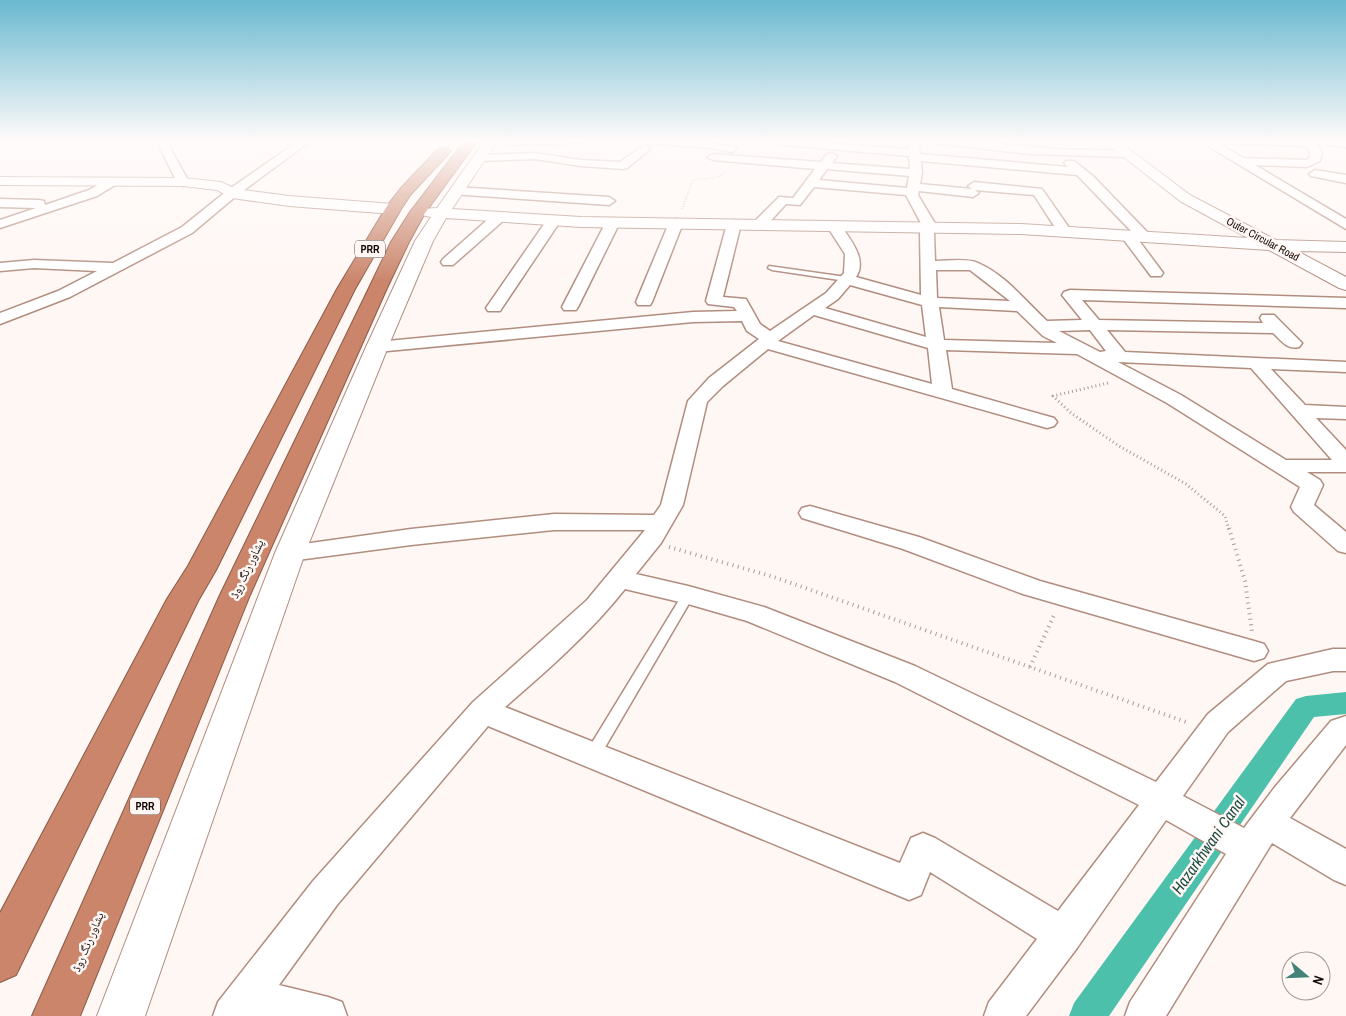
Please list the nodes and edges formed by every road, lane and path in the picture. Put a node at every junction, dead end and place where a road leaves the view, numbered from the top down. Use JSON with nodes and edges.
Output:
{"nodes":[{"id":1,"x":102,"y":187,"type":"edge"},
{"id":2,"x":223,"y":187,"type":"edge"},
{"id":3,"x":240,"y":187,"type":"edge"},
{"id":4,"x":409,"y":187,"type":"edge"},
{"id":5,"x":451,"y":187,"type":"edge"},
{"id":6,"x":451,"y":187,"type":"edge"},
{"id":7,"x":690,"y":187,"type":"edge"},
{"id":8,"x":808,"y":187,"type":"edge"},
{"id":9,"x":886,"y":187,"type":"edge"},
{"id":10,"x":973,"y":187,"type":"edge"},
{"id":11,"x":1093,"y":187,"type":"edge"},
{"id":12,"x":1171,"y":187,"type":"edge"},
{"id":13,"x":1285,"y":187,"type":"edge"},
{"id":14,"x":913,"y":189,"type":"junction"},
{"id":15,"x":232,"y":193,"type":"junction"},
{"id":16,"x":972,"y":193,"type":"junction"},
{"id":17,"x":610,"y":201,"type":"dead end"},
{"id":18,"x":0,"y":203,"type":"edge"},
{"id":19,"x":60,"y":204,"type":"junction"},
{"id":20,"x":438,"y":205,"type":"junction"},
{"id":21,"x":393,"y":209,"type":"junction"},
{"id":22,"x":499,"y":217,"type":"junction"},
{"id":23,"x":554,"y":220,"type":"junction"},
{"id":24,"x":613,"y":222,"type":"junction"},
{"id":25,"x":676,"y":223,"type":"junction"},
{"id":26,"x":0,"y":224,"type":"edge"},
{"id":27,"x":734,"y":224,"type":"junction"},
{"id":28,"x":760,"y":224,"type":"junction"},
{"id":29,"x":1346,"y":225,"type":"edge"},
{"id":30,"x":834,"y":226,"type":"junction"},
{"id":31,"x":930,"y":227,"type":"junction"},
{"id":32,"x":1065,"y":232,"type":"junction"},
{"id":33,"x":1135,"y":236,"type":"junction"},
{"id":34,"x":1274,"y":245,"type":"junction"},
{"id":35,"x":1346,"y":247,"type":"edge"},
{"id":36,"x":448,"y":262,"type":"dead end"},
{"id":37,"x":928,"y":264,"type":"junction"},
{"id":38,"x":0,"y":267,"type":"edge"},
{"id":39,"x":113,"y":267,"type":"junction"},
{"id":40,"x":772,"y":268,"type":"dead end"},
{"id":41,"x":1156,"y":273,"type":"dead end"},
{"id":42,"x":846,"y":279,"type":"junction"},
{"id":43,"x":1346,"y":284,"type":"edge"},
{"id":44,"x":1250,"y":300,"type":"junction"},
{"id":45,"x":644,"y":302,"type":"dead end"},
{"id":46,"x":930,"y":302,"type":"junction"},
{"id":47,"x":1346,"y":303,"type":"edge"},
{"id":48,"x":1021,"y":306,"type":"junction"},
{"id":49,"x":570,"y":307,"type":"dead end"},
{"id":50,"x":494,"y":308,"type":"dead end"},
{"id":51,"x":812,"y":309,"type":"junction"},
{"id":52,"x":748,"y":316,"type":"junction"},
{"id":53,"x":0,"y":318,"type":"edge"},
{"id":54,"x":1095,"y":325,"type":"junction"},
{"id":55,"x":1043,"y":326,"type":"junction"},
{"id":56,"x":1278,"y":328,"type":"junction"},
{"id":57,"x":768,"y":341,"type":"junction"},
{"id":58,"x":1292,"y":343,"type":"dead end"},
{"id":59,"x":936,"y":345,"type":"junction"},
{"id":60,"x":377,"y":347,"type":"junction"},
{"id":61,"x":1089,"y":352,"type":"junction"},
{"id":62,"x":1120,"y":356,"type":"junction"},
{"id":63,"x":1256,"y":363,"type":"junction"},
{"id":64,"x":1346,"y":367,"type":"edge"},
{"id":65,"x":1134,"y":377,"type":"junction"},
{"id":66,"x":943,"y":393,"type":"junction"},
{"id":67,"x":1300,"y":411,"type":"junction"},
{"id":68,"x":1346,"y":413,"type":"edge"},
{"id":69,"x":1047,"y":422,"type":"dead end"},
{"id":70,"x":1346,"y":462,"type":"edge"},
{"id":71,"x":1282,"y":466,"type":"junction"},
{"id":72,"x":1346,"y":466,"type":"edge"},
{"id":73,"x":810,"y":513,"type":"dead end"},
{"id":74,"x":1337,"y":530,"type":"edge"},
{"id":75,"x":655,"y":532,"type":"junction"},
{"id":76,"x":1346,"y":545,"type":"edge"},
{"id":77,"x":290,"y":553,"type":"junction"},
{"id":78,"x":619,"y":579,"type":"junction"},
{"id":79,"x":241,"y":581,"type":"junction"},
{"id":80,"x":192,"y":584,"type":"junction"},
{"id":81,"x":688,"y":595,"type":"junction"},
{"id":82,"x":1062,"y":597,"type":"junction"},
{"id":83,"x":1254,"y":651,"type":"joint"},
{"id":84,"x":1346,"y":660,"type":"edge"},
{"id":85,"x":1030,"y":667,"type":"junction"},
{"id":86,"x":483,"y":711,"type":"junction"},
{"id":87,"x":1346,"y":729,"type":"edge"},
{"id":88,"x":1212,"y":732,"type":"junction"},
{"id":89,"x":592,"y":756,"type":"junction"},
{"id":90,"x":1163,"y":802,"type":"junction"},
{"id":91,"x":1255,"y":840,"type":"junction"},
{"id":92,"x":1346,"y":868,"type":"edge"},
{"id":93,"x":1064,"y":935,"type":"junction"},
{"id":94,"x":0,"y":959,"type":"edge"},
{"id":95,"x":239,"y":1006,"type":"edge"},
{"id":96,"x":56,"y":1016,"type":"edge"},
{"id":97,"x":121,"y":1016,"type":"edge"},
{"id":98,"x":328,"y":1016,"type":"edge"},
{"id":99,"x":1003,"y":1016,"type":"edge"},
{"id":100,"x":1144,"y":1016,"type":"edge"}],
"edges":[{"from":1,"to":19,"type":"street"},
{"from":2,"to":15,"type":"street"},
{"from":3,"to":15,"type":"street"},
{"from":4,"to":21,"type":"highway","number":"PRR"},
{"from":5,"to":20,"type":"street"},
{"from":6,"to":20,"type":"highway","name":"پشاور رنگ روڈ","number":"PRR"},
{"from":7,"to":25,"type":"path"},
{"from":8,"to":28,"type":"street"},
{"from":9,"to":14,"type":"street"},
{"from":10,"to":16,"type":"street"},
{"from":11,"to":33,"type":"street"},
{"from":12,"to":34,"type":"street","name":"Outer Circular Road"},
{"from":13,"to":29,"type":"street"},
{"from":14,"to":16,"type":"street"},
{"from":14,"to":31,"type":"street"},
{"from":15,"to":21,"type":"street"},
{"from":15,"to":39,"type":"street"},
{"from":16,"to":32,"type":"street"},
{"from":17,"to":20,"type":"street"},
{"from":18,"to":19,"type":"street"},
{"from":19,"to":26,"type":"street"},
{"from":20,"to":22,"type":"street"},
{"from":20,"to":60,"type":"street"},
{"from":20,"to":79,"type":"highway","name":"پشاور رنگ روڈ","number":"PRR"},
{"from":21,"to":80,"type":"highway","number":"PRR"},
{"from":22,"to":23,"type":"street"},
{"from":22,"to":36,"type":"street"},
{"from":23,"to":24,"type":"street"},
{"from":23,"to":50,"type":"street"},
{"from":24,"to":25,"type":"street"},
{"from":24,"to":49,"type":"street"},
{"from":25,"to":27,"type":"street"},
{"from":25,"to":45,"type":"street"},
{"from":27,"to":28,"type":"street"},
{"from":27,"to":52,"type":"street"},
{"from":28,"to":30,"type":"street"},
{"from":30,"to":31,"type":"street"},
{"from":30,"to":42,"type":"street"},
{"from":31,"to":32,"type":"street"},
{"from":31,"to":37,"type":"street"},
{"from":32,"to":33,"type":"street"},
{"from":33,"to":34,"type":"street"},
{"from":33,"to":41,"type":"street"},
{"from":34,"to":35,"type":"street"},
{"from":34,"to":43,"type":"street","name":"Outer Circular Road"},
{"from":37,"to":46,"type":"street"},
{"from":37,"to":48,"type":"street"},
{"from":38,"to":39,"type":"street"},
{"from":39,"to":53,"type":"street"},
{"from":40,"to":42,"type":"lane"},
{"from":42,"to":46,"type":"street"},
{"from":42,"to":51,"type":"street"},
{"from":44,"to":47,"type":"street"},
{"from":44,"to":54,"type":"street"},
{"from":44,"to":56,"type":"street"},
{"from":46,"to":48,"type":"street"},
{"from":46,"to":59,"type":"street"},
{"from":48,"to":55,"type":"street"},
{"from":51,"to":57,"type":"street"},
{"from":51,"to":59,"type":"street"},
{"from":52,"to":57,"type":"street"},
{"from":52,"to":60,"type":"street"},
{"from":54,"to":55,"type":"street"},
{"from":54,"to":56,"type":"street"},
{"from":54,"to":62,"type":"street"},
{"from":55,"to":61,"type":"street"},
{"from":56,"to":58,"type":"street"},
{"from":57,"to":66,"type":"street"},
{"from":57,"to":75,"type":"street"},
{"from":59,"to":61,"type":"street"},
{"from":59,"to":66,"type":"street"},
{"from":60,"to":77,"type":"street"},
{"from":61,"to":62,"type":"street"},
{"from":61,"to":65,"type":"street"},
{"from":62,"to":63,"type":"street"},
{"from":63,"to":64,"type":"street"},
{"from":63,"to":67,"type":"street"},
{"from":65,"to":71,"type":"street"},
{"from":65,"to":83,"type":"path"},
{"from":66,"to":69,"type":"street"},
{"from":67,"to":68,"type":"street"},
{"from":67,"to":70,"type":"street"},
{"from":71,"to":72,"type":"street"},
{"from":71,"to":74,"type":"street"},
{"from":73,"to":82,"type":"street"},
{"from":74,"to":76,"type":"street"},
{"from":75,"to":77,"type":"street"},
{"from":75,"to":78,"type":"street"},
{"from":75,"to":85,"type":"path"},
{"from":77,"to":97,"type":"street"},
{"from":78,"to":81,"type":"street"},
{"from":78,"to":86,"type":"street"},
{"from":79,"to":80,"type":"highway"},
{"from":79,"to":96,"type":"highway","name":"پشاور رنگ روڈ","number":"PRR"},
{"from":80,"to":94,"type":"highway","number":"PRR"},
{"from":81,"to":89,"type":"lane"},
{"from":81,"to":90,"type":"street"},
{"from":82,"to":83,"type":"street"},
{"from":82,"to":85,"type":"path"},
{"from":84,"to":88,"type":"street"},
{"from":85,"to":88,"type":"path"},
{"from":86,"to":89,"type":"street"},
{"from":86,"to":95,"type":"street"},
{"from":87,"to":91,"type":"street"},
{"from":88,"to":90,"type":"street"},
{"from":89,"to":93,"type":"street"},
{"from":90,"to":91,"type":"street"},
{"from":90,"to":93,"type":"street"},
{"from":91,"to":92,"type":"street"},
{"from":91,"to":100,"type":"street"},
{"from":93,"to":99,"type":"street"},
{"from":95,"to":98,"type":"street"}]}
